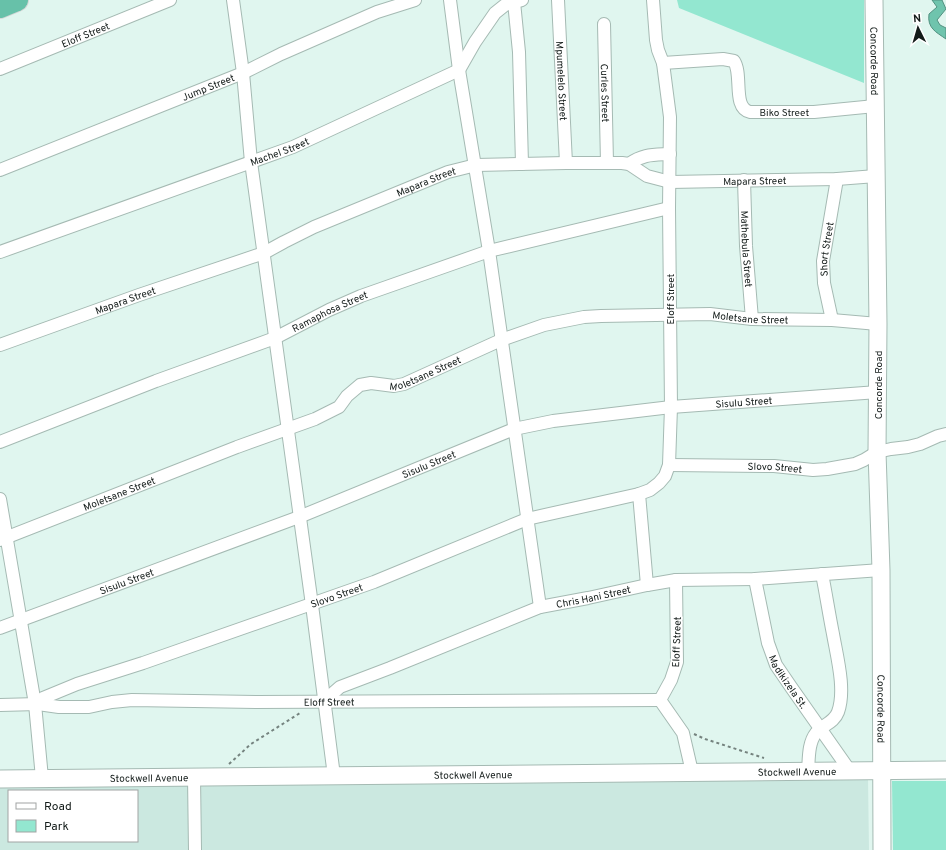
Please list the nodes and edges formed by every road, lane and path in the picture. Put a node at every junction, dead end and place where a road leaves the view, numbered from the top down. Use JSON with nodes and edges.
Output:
{"nodes":[{"id":1,"x":17,"y":0,"type":"edge"},
{"id":2,"x":170,"y":0,"type":"edge"},
{"id":3,"x":233,"y":0,"type":"edge"},
{"id":4,"x":415,"y":0,"type":"edge"},
{"id":5,"x":450,"y":0,"type":"edge"},
{"id":6,"x":558,"y":0,"type":"edge"},
{"id":7,"x":653,"y":0,"type":"edge"},
{"id":8,"x":874,"y":0,"type":"edge"},
{"id":9,"x":518,"y":1,"type":"edge"},
{"id":10,"x":0,"y":7,"type":"edge"},
{"id":11,"x":604,"y":24,"type":"dead end"},
{"id":12,"x":663,"y":63,"type":"junction"},
{"id":13,"x":0,"y":68,"type":"edge"},
{"id":14,"x":459,"y":70,"type":"junction"},
{"id":15,"x":243,"y":73,"type":"junction"},
{"id":16,"x":875,"y":106,"type":"junction"},
{"id":17,"x":670,"y":154,"type":"junction"},
{"id":18,"x":251,"y":162,"type":"junction"},
{"id":19,"x":566,"y":163,"type":"junction"},
{"id":20,"x":607,"y":163,"type":"junction"},
{"id":21,"x":522,"y":164,"type":"junction"},
{"id":22,"x":629,"y":164,"type":"junction"},
{"id":23,"x":476,"y":166,"type":"junction"},
{"id":24,"x":0,"y":170,"type":"edge"},
{"id":25,"x":876,"y":176,"type":"junction"},
{"id":26,"x":837,"y":179,"type":"junction"},
{"id":27,"x":744,"y":180,"type":"junction"},
{"id":28,"x":670,"y":182,"type":"junction"},
{"id":29,"x":669,"y":208,"type":"junction"},
{"id":30,"x":0,"y":252,"type":"edge"},
{"id":31,"x":489,"y":252,"type":"junction"},
{"id":32,"x":264,"y":253,"type":"junction"},
{"id":33,"x":670,"y":314,"type":"junction"},
{"id":34,"x":752,"y":319,"type":"junction"},
{"id":35,"x":832,"y":320,"type":"junction"},
{"id":36,"x":878,"y":324,"type":"junction"},
{"id":37,"x":275,"y":338,"type":"junction"},
{"id":38,"x":501,"y":340,"type":"junction"},
{"id":39,"x":0,"y":345,"type":"edge"},
{"id":40,"x":878,"y":392,"type":"junction"},
{"id":41,"x":671,"y":407,"type":"junction"},
{"id":42,"x":287,"y":428,"type":"junction"},
{"id":43,"x":514,"y":429,"type":"junction"},
{"id":44,"x":946,"y":434,"type":"edge"},
{"id":45,"x":0,"y":442,"type":"edge"},
{"id":46,"x":877,"y":452,"type":"junction"},
{"id":47,"x":669,"y":465,"type":"junction"},
{"id":48,"x":639,"y":494,"type":"junction"},
{"id":49,"x":0,"y":499,"type":"edge"},
{"id":50,"x":299,"y":517,"type":"junction"},
{"id":51,"x":527,"y":519,"type":"junction"},
{"id":52,"x":3,"y":539,"type":"edge"},
{"id":53,"x":881,"y":570,"type":"junction"},
{"id":54,"x":822,"y":574,"type":"junction"},
{"id":55,"x":755,"y":579,"type":"junction"},
{"id":56,"x":676,"y":580,"type":"junction"},
{"id":57,"x":647,"y":585,"type":"junction"},
{"id":58,"x":312,"y":605,"type":"junction"},
{"id":59,"x":540,"y":607,"type":"junction"},
{"id":60,"x":21,"y":621,"type":"junction"},
{"id":61,"x":0,"y":628,"type":"edge"},
{"id":62,"x":660,"y":700,"type":"junction"},
{"id":63,"x":324,"y":701,"type":"junction"},
{"id":64,"x":35,"y":704,"type":"junction"},
{"id":65,"x":0,"y":705,"type":"edge"},
{"id":66,"x":305,"y":711,"type":"dead end"},
{"id":67,"x":681,"y":727,"type":"junction"},
{"id":68,"x":821,"y":729,"type":"junction"},
{"id":69,"x":768,"y":759,"type":"dead end"},
{"id":70,"x":946,"y":770,"type":"edge"},
{"id":71,"x":808,"y":771,"type":"junction"},
{"id":72,"x":850,"y":771,"type":"junction"},
{"id":73,"x":882,"y":771,"type":"junction"},
{"id":74,"x":692,"y":772,"type":"junction"},
{"id":75,"x":334,"y":776,"type":"junction"},
{"id":76,"x":194,"y":777,"type":"junction"},
{"id":77,"x":214,"y":777,"type":"junction"},
{"id":78,"x":42,"y":778,"type":"junction"},
{"id":79,"x":0,"y":779,"type":"edge"},
{"id":80,"x":195,"y":850,"type":"edge"},
{"id":81,"x":882,"y":850,"type":"edge"}],
"edges":[{"from":1,"to":10,"type":"highway"},
{"from":2,"to":13,"type":"street","name":"Eloff Street"},
{"from":3,"to":15,"type":"street"},
{"from":4,"to":15,"type":"street","name":"Jump Street"},
{"from":5,"to":14,"type":"street"},
{"from":6,"to":19,"type":"street","name":"Mpumelelo Street"},
{"from":7,"to":12,"type":"street","name":"Eloff Street"},
{"from":8,"to":16,"type":"street","name":"Concorde Road"},
{"from":9,"to":14,"type":"street"},
{"from":9,"to":21,"type":"street"},
{"from":11,"to":20,"type":"street","name":"Curles Street"},
{"from":12,"to":16,"type":"street","name":"Biko Street"},
{"from":12,"to":17,"type":"street","name":"Eloff Street"},
{"from":14,"to":18,"type":"street","name":"Machel Street"},
{"from":14,"to":23,"type":"street"},
{"from":15,"to":18,"type":"street"},
{"from":15,"to":24,"type":"street","name":"Jump Street"},
{"from":16,"to":25,"type":"street","name":"Concorde Road"},
{"from":17,"to":22,"type":"street"},
{"from":17,"to":28,"type":"street","name":"Eloff Street"},
{"from":18,"to":30,"type":"street","name":"Machel Street"},
{"from":18,"to":32,"type":"street"},
{"from":19,"to":20,"type":"street","name":"Mapara Street"},
{"from":19,"to":21,"type":"street","name":"Mapara Street"},
{"from":20,"to":22,"type":"street","name":"Mapara Street"},
{"from":21,"to":23,"type":"street","name":"Mapara Street"},
{"from":22,"to":28,"type":"street","name":"Mapara Street"},
{"from":23,"to":31,"type":"street"},
{"from":23,"to":32,"type":"street","name":"Mapara Street"},
{"from":25,"to":26,"type":"street","name":"Mapara Street"},
{"from":25,"to":36,"type":"street","name":"Concorde Road"},
{"from":26,"to":27,"type":"street","name":"Mapara Street"},
{"from":26,"to":35,"type":"street","name":"Short Street"},
{"from":27,"to":28,"type":"street","name":"Mapara Street"},
{"from":27,"to":34,"type":"street","name":"Mathebula Street"},
{"from":28,"to":29,"type":"street","name":"Eloff Street"},
{"from":29,"to":31,"type":"street","name":"Ramaphosa Street"},
{"from":29,"to":33,"type":"street","name":"Eloff Street"},
{"from":31,"to":37,"type":"street","name":"Ramaphosa Street"},
{"from":31,"to":38,"type":"street"},
{"from":32,"to":37,"type":"street"},
{"from":32,"to":39,"type":"street","name":"Mapara Street"},
{"from":33,"to":34,"type":"street","name":"Moletsane Street"},
{"from":33,"to":38,"type":"street","name":"Moletsane Street"},
{"from":33,"to":41,"type":"street","name":"Eloff Street"},
{"from":34,"to":35,"type":"street","name":"Moletsane Street"},
{"from":35,"to":36,"type":"street","name":"Moletsane Street"},
{"from":36,"to":40,"type":"street","name":"Concorde Road"},
{"from":37,"to":42,"type":"street"},
{"from":37,"to":45,"type":"street","name":"Ramaphosa Street"},
{"from":38,"to":42,"type":"street","name":"Moletsane Street"},
{"from":38,"to":43,"type":"street"},
{"from":40,"to":41,"type":"street","name":"Sisulu Street"},
{"from":40,"to":46,"type":"street","name":"Concorde Road"},
{"from":41,"to":43,"type":"street","name":"Sisulu Street"},
{"from":41,"to":47,"type":"street","name":"Eloff Street"},
{"from":42,"to":50,"type":"street"},
{"from":42,"to":52,"type":"street","name":"Moletsane Street"},
{"from":43,"to":50,"type":"street","name":"Sisulu Street"},
{"from":43,"to":51,"type":"street"},
{"from":44,"to":46,"type":"street","name":"Slovo Street"},
{"from":46,"to":47,"type":"street","name":"Slovo Street"},
{"from":46,"to":53,"type":"street","name":"Concorde Road"},
{"from":47,"to":48,"type":"street","name":"Eloff Street"},
{"from":48,"to":51,"type":"street","name":"Slovo Street"},
{"from":48,"to":57,"type":"street"},
{"from":49,"to":52,"type":"street"},
{"from":50,"to":58,"type":"street"},
{"from":50,"to":60,"type":"street","name":"Sisulu Street"},
{"from":51,"to":58,"type":"street","name":"Slovo Street"},
{"from":51,"to":59,"type":"street"},
{"from":52,"to":60,"type":"street"},
{"from":53,"to":54,"type":"street","name":"Chris Hani Street"},
{"from":53,"to":73,"type":"street","name":"Concorde Road"},
{"from":54,"to":55,"type":"street","name":"Chris Hani Street"},
{"from":54,"to":68,"type":"street"},
{"from":55,"to":56,"type":"street","name":"Chris Hani Street"},
{"from":55,"to":68,"type":"street","name":"Madikizela St."},
{"from":56,"to":57,"type":"street","name":"Chris Hani Street"},
{"from":56,"to":62,"type":"street","name":"Eloff Street"},
{"from":57,"to":59,"type":"street","name":"Chris Hani Street"},
{"from":58,"to":63,"type":"street"},
{"from":58,"to":64,"type":"street","name":"Slovo Street"},
{"from":59,"to":63,"type":"street","name":"Chris Hani Street"},
{"from":60,"to":61,"type":"street","name":"Sisulu Street"},
{"from":60,"to":64,"type":"street"},
{"from":62,"to":63,"type":"street","name":"Eloff Street"},
{"from":62,"to":67,"type":"street"},
{"from":63,"to":64,"type":"street","name":"Eloff Street"},
{"from":63,"to":75,"type":"street"},
{"from":64,"to":65,"type":"street","name":"Eloff Street"},
{"from":64,"to":78,"type":"street"},
{"from":66,"to":77,"type":"path"},
{"from":67,"to":69,"type":"path"},
{"from":67,"to":74,"type":"street"},
{"from":68,"to":71,"type":"street"},
{"from":68,"to":72,"type":"street","name":"Madikizela St."},
{"from":70,"to":73,"type":"street","name":"Stockwell Avenue"},
{"from":71,"to":72,"type":"street","name":"Stockwell Avenue"},
{"from":71,"to":74,"type":"street","name":"Stockwell Avenue"},
{"from":72,"to":73,"type":"street","name":"Stockwell Avenue"},
{"from":73,"to":81,"type":"street","name":"Concorde Road"},
{"from":74,"to":75,"type":"street","name":"Stockwell Avenue"},
{"from":75,"to":77,"type":"street","name":"Stockwell Avenue"},
{"from":76,"to":77,"type":"street","name":"Stockwell Avenue"},
{"from":76,"to":78,"type":"street","name":"Stockwell Avenue"},
{"from":76,"to":80,"type":"street"},
{"from":78,"to":79,"type":"street","name":"Stockwell Avenue"}]}
